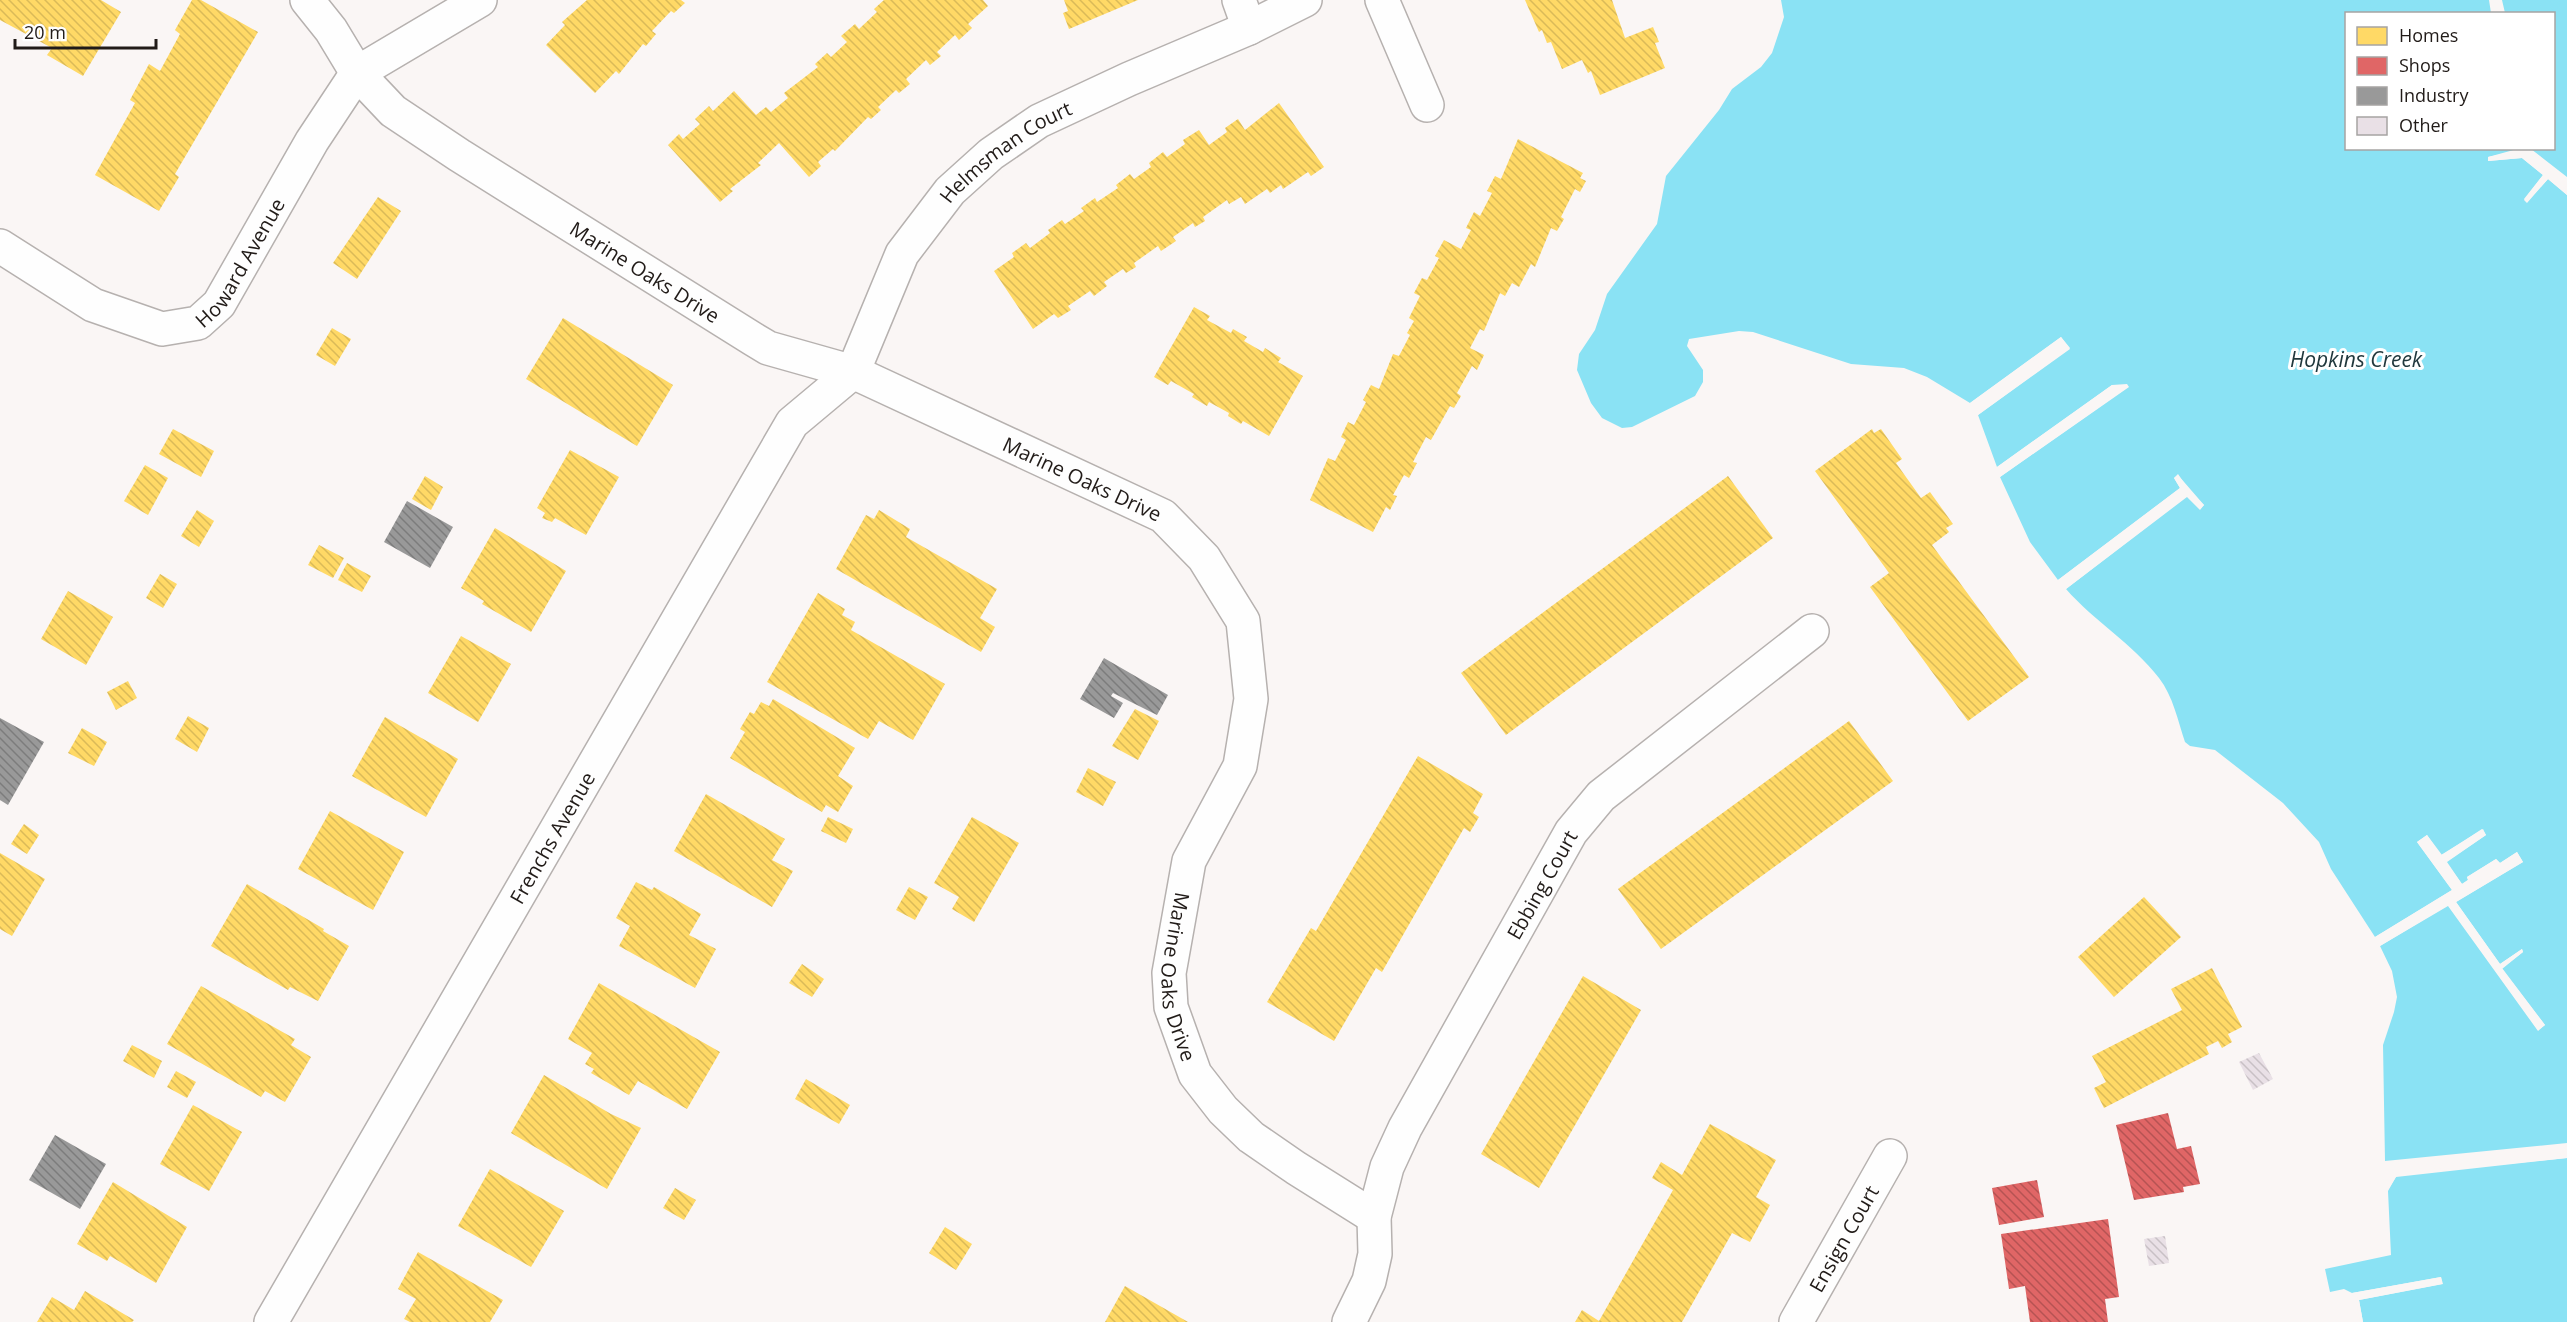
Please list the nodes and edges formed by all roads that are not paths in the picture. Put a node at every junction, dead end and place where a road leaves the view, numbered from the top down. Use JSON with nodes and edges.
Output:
{"nodes":[{"id":1,"x":307,"y":0,"type":"edge"},
{"id":2,"x":480,"y":0,"type":"edge"},
{"id":3,"x":1305,"y":0,"type":"edge"},
{"id":4,"x":1382,"y":0,"type":"edge"},
{"id":5,"x":1244,"y":14,"type":"edge"},
{"id":6,"x":357,"y":73,"type":"junction"},
{"id":7,"x":1428,"y":105,"type":"dead end"},
{"id":8,"x":0,"y":246,"type":"edge"},
{"id":9,"x":853,"y":372,"type":"junction"},
{"id":10,"x":1812,"y":631,"type":"dead end"},
{"id":11,"x":1890,"y":1156,"type":"dead end"},
{"id":12,"x":1374,"y":1217,"type":"junction"},
{"id":13,"x":271,"y":1322,"type":"edge"},
{"id":14,"x":1349,"y":1322,"type":"edge"},
{"id":15,"x":1796,"y":1322,"type":"edge"}],
"edges":[{"from":1,"to":6,"type":"street","name":"Marine Oaks Drive"},
{"from":2,"to":6,"type":"street"},
{"from":3,"to":5,"type":"street","name":"Helmsman Court"},
{"from":4,"to":7,"type":"street"},
{"from":5,"to":9,"type":"street","name":"Helmsman Court"},
{"from":6,"to":8,"type":"street","name":"Howard Avenue"},
{"from":6,"to":9,"type":"street","name":"Marine Oaks Drive"},
{"from":9,"to":12,"type":"street","name":"Marine Oaks Drive"},
{"from":9,"to":13,"type":"street","name":"Frenchs Avenue"},
{"from":10,"to":12,"type":"street","name":"Ebbing Court"},
{"from":11,"to":15,"type":"street","name":"Ensign Court"},
{"from":12,"to":14,"type":"street","name":"Ebbing Court"}]}
